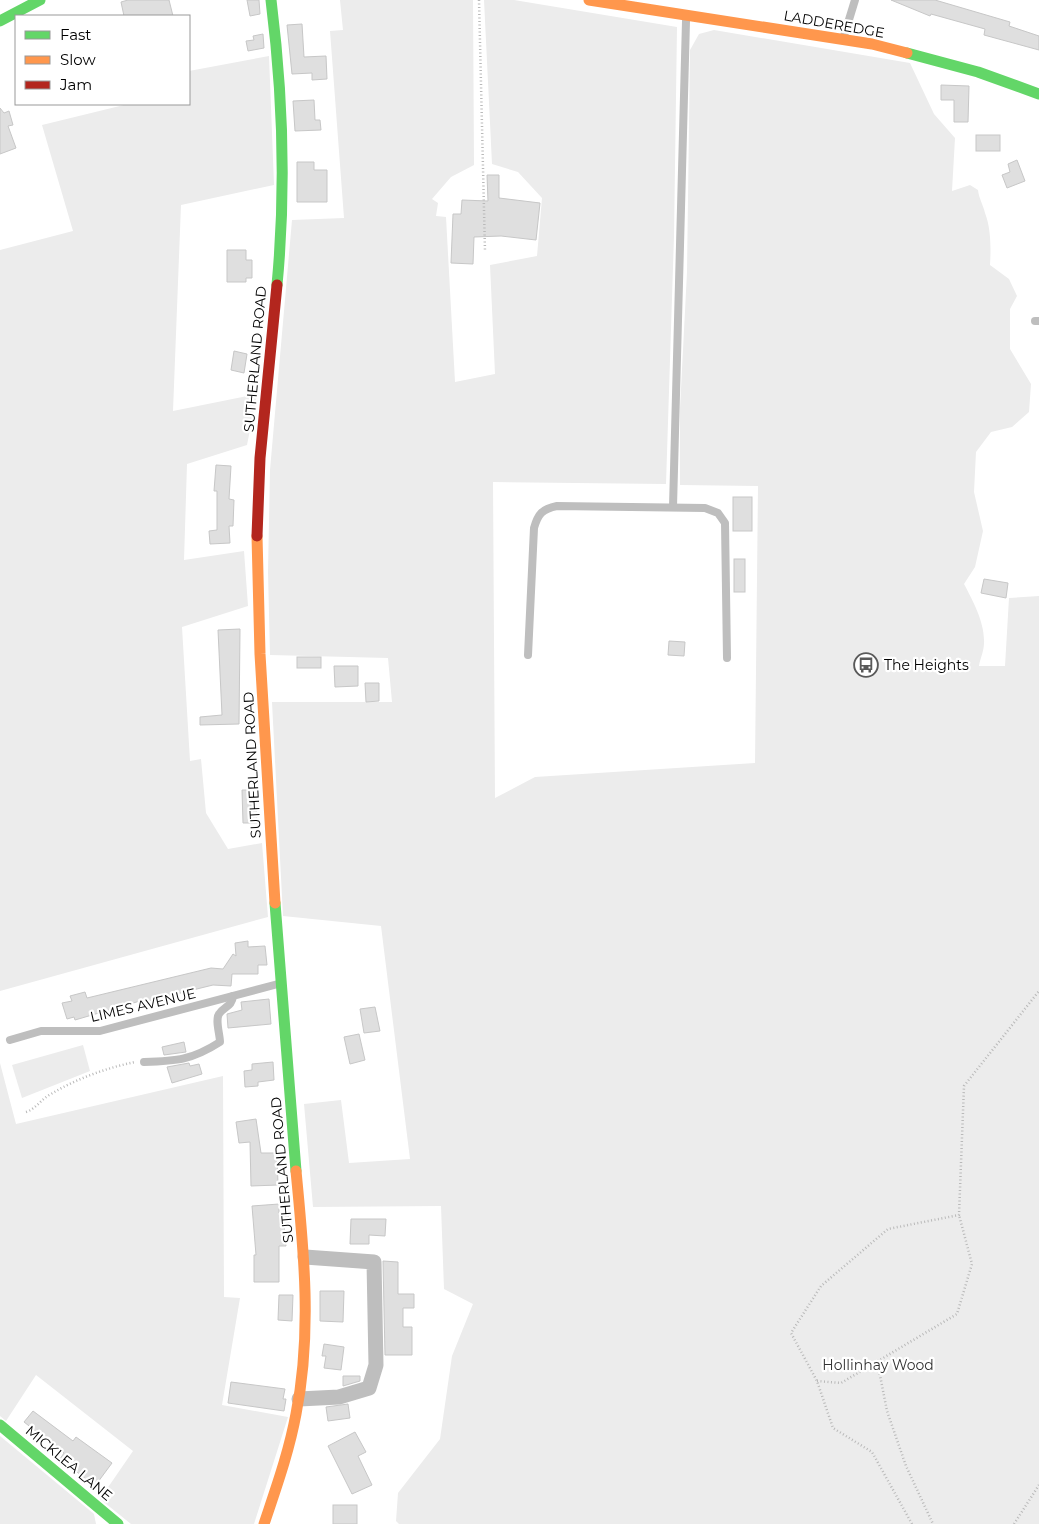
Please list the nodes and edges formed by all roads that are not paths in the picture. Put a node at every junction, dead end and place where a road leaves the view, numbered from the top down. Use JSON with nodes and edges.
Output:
{"nodes":[{"id":1,"x":40,"y":0,"type":"edge"},
{"id":2,"x":271,"y":0,"type":"edge"},
{"id":3,"x":589,"y":0,"type":"edge"},
{"id":4,"x":855,"y":0,"type":"edge"},
{"id":5,"x":680,"y":9,"type":"edge"},
{"id":6,"x":0,"y":21,"type":"edge"},
{"id":7,"x":842,"y":40,"type":"junction"},
{"id":8,"x":1039,"y":94,"type":"edge"},
{"id":9,"x":673,"y":507,"type":"junction"},
{"id":10,"x":528,"y":654,"type":"dead end"},
{"id":11,"x":727,"y":658,"type":"dead end"},
{"id":12,"x":280,"y":983,"type":"junction"},
{"id":13,"x":234,"y":996,"type":"junction"},
{"id":14,"x":10,"y":1040,"type":"dead end"},
{"id":15,"x":144,"y":1062,"type":"road end"},
{"id":16,"x":305,"y":1257,"type":"junction"},
{"id":17,"x":299,"y":1399,"type":"junction"},
{"id":18,"x":0,"y":1425,"type":"edge"},
{"id":19,"x":118,"y":1524,"type":"edge"},
{"id":20,"x":264,"y":1524,"type":"edge"}],
"edges":[{"from":1,"to":6,"type":"main road"},
{"from":2,"to":12,"type":"main road","name":"SUTHERLAND ROAD"},
{"from":3,"to":5,"type":"main road","name":"LADDEREDGE"},
{"from":4,"to":7,"type":"lane"},
{"from":5,"to":7,"type":"main road","name":"LADDEREDGE"},
{"from":5,"to":9,"type":"lane"},
{"from":7,"to":8,"type":"main road","name":"LADDEREDGE"},
{"from":9,"to":10,"type":"lane"},
{"from":9,"to":11,"type":"lane"},
{"from":12,"to":13,"type":"lane","name":"LIMES AVENUE"},
{"from":12,"to":16,"type":"main road","name":"SUTHERLAND ROAD"},
{"from":13,"to":14,"type":"lane","name":"LIMES AVENUE"},
{"from":13,"to":15,"type":"lane"},
{"from":16,"to":17,"type":"main road","name":"SUTHERLAND ROAD"},
{"from":16,"to":17,"type":"street"},
{"from":17,"to":20,"type":"main road","name":"SUTHERLAND ROAD"},
{"from":18,"to":19,"type":"main road","name":"MICKLEA LANE"}]}
